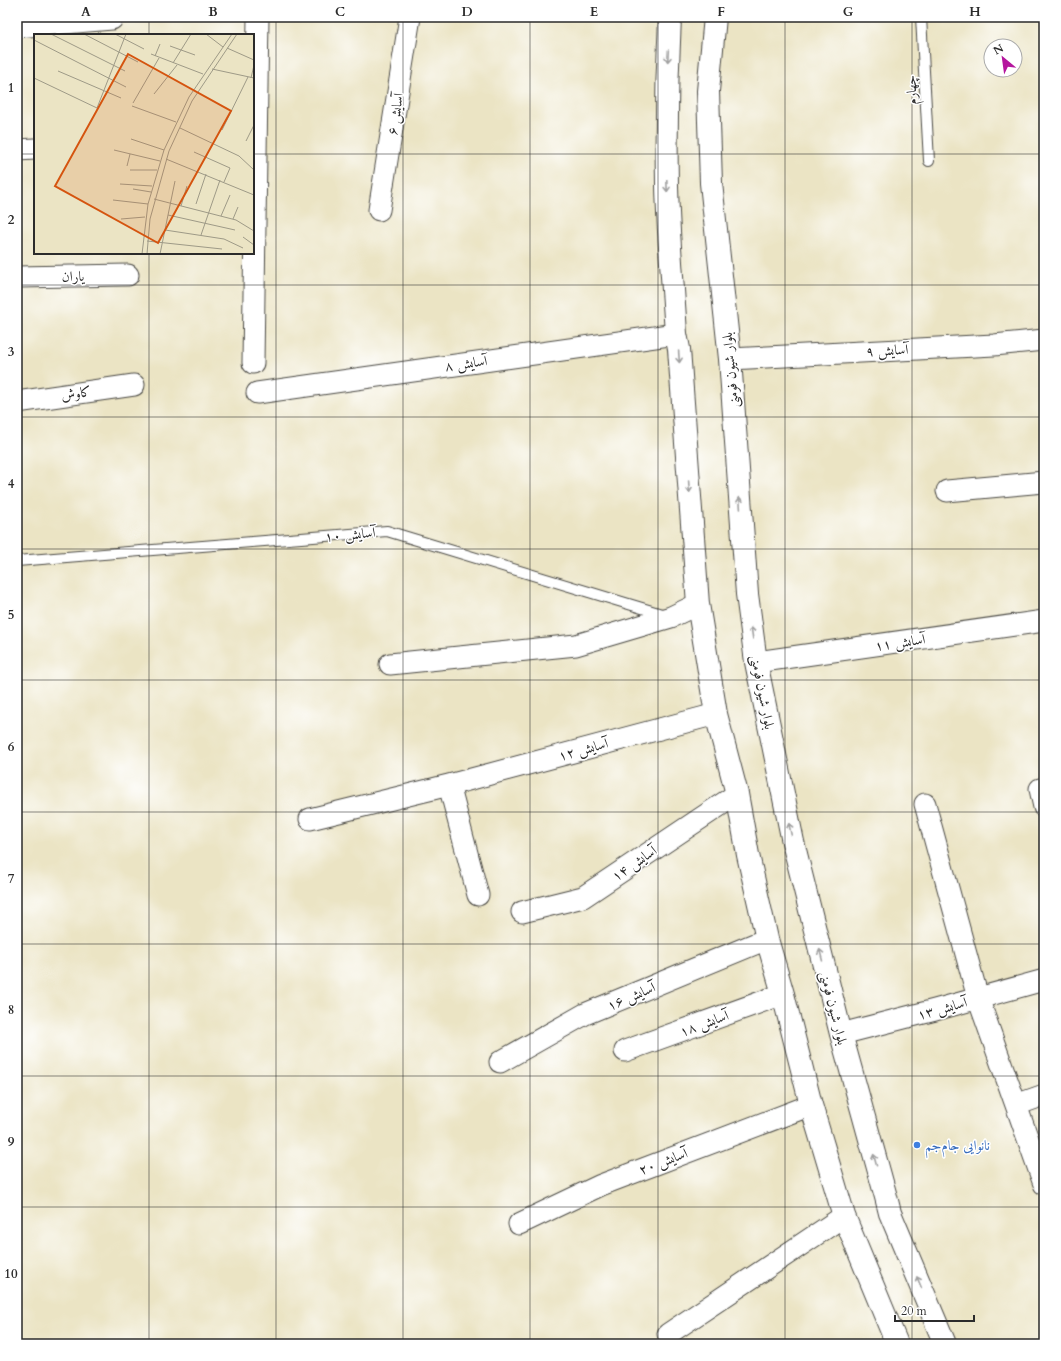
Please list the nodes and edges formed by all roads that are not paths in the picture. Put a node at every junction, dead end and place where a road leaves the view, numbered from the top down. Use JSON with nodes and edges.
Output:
{"nodes":[{"id":1,"x":258,"y":17,"type":"edge"},
{"id":2,"x":410,"y":17,"type":"edge"},
{"id":3,"x":670,"y":17,"type":"edge"},
{"id":4,"x":715,"y":17,"type":"edge"},
{"id":5,"x":921,"y":17,"type":"edge"},
{"id":6,"x":112,"y":19,"type":"dead end"},
{"id":7,"x":17,"y":27,"type":"edge"},
{"id":8,"x":34,"y":149,"type":"edge"},
{"id":9,"x":17,"y":150,"type":"edge"},
{"id":10,"x":929,"y":161,"type":"dead end"},
{"id":11,"x":379,"y":210,"type":"dead end"},
{"id":12,"x":128,"y":276,"type":"dead end"},
{"id":13,"x":17,"y":277,"type":"edge"},
{"id":14,"x":676,"y":334,"type":"junction"},
{"id":15,"x":1044,"y":340,"type":"edge"},
{"id":16,"x":730,"y":358,"type":"junction"},
{"id":17,"x":254,"y":363,"type":"dead end"},
{"id":18,"x":134,"y":385,"type":"dead end"},
{"id":19,"x":257,"y":393,"type":"dead end"},
{"id":20,"x":17,"y":402,"type":"edge"},
{"id":21,"x":1044,"y":482,"type":"edge"},
{"id":22,"x":948,"y":491,"type":"dead end"},
{"id":23,"x":17,"y":561,"type":"edge"},
{"id":24,"x":698,"y":604,"type":"junction"},
{"id":25,"x":670,"y":617,"type":"junction"},
{"id":26,"x":1044,"y":622,"type":"edge"},
{"id":27,"x":756,"y":662,"type":"junction"},
{"id":28,"x":390,"y":664,"type":"dead end"},
{"id":29,"x":716,"y":714,"type":"junction"},
{"id":30,"x":449,"y":785,"type":"junction"},
{"id":31,"x":737,"y":794,"type":"junction"},
{"id":32,"x":925,"y":804,"type":"dead end"},
{"id":33,"x":310,"y":819,"type":"dead end"},
{"id":34,"x":478,"y":895,"type":"dead end"},
{"id":35,"x":522,"y":912,"type":"dead end"},
{"id":36,"x":767,"y":939,"type":"junction"},
{"id":37,"x":1044,"y":980,"type":"edge"},
{"id":38,"x":783,"y":994,"type":"junction"},
{"id":39,"x":978,"y":998,"type":"junction"},
{"id":40,"x":840,"y":1034,"type":"junction"},
{"id":41,"x":625,"y":1051,"type":"dead end"},
{"id":42,"x":500,"y":1062,"type":"dead end"},
{"id":43,"x":1044,"y":1095,"type":"edge"},
{"id":44,"x":810,"y":1105,"type":"junction"},
{"id":45,"x":1016,"y":1105,"type":"junction"},
{"id":46,"x":1044,"y":1184,"type":"edge"},
{"id":47,"x":844,"y":1216,"type":"junction"},
{"id":48,"x":519,"y":1224,"type":"dead end"},
{"id":49,"x":668,"y":1334,"type":"dead end"},
{"id":50,"x":897,"y":1344,"type":"edge"},
{"id":51,"x":945,"y":1344,"type":"edge"}],
"edges":[{"from":1,"to":17,"type":"street"},
{"from":2,"to":11,"type":"street","name":"آسایش ۶"},
{"from":3,"to":14,"type":"main road","one_way":true},
{"from":4,"to":16,"type":"main road","name":"بلوار شیون فومنی"},
{"from":5,"to":10,"type":"lane","name":"چهارم"},
{"from":6,"to":7,"type":"street"},
{"from":8,"to":9,"type":"street"},
{"from":12,"to":13,"type":"street","name":"یاران"},
{"from":14,"to":19,"type":"street","name":"آسایش ۸"},
{"from":14,"to":24,"type":"main road","one_way":true},
{"from":15,"to":16,"type":"street","name":"آسایش ۹"},
{"from":27,"to":16,"type":"main road","name":"بلوار شیون فومنی","one_way":true},
{"from":18,"to":20,"type":"street","name":"کاوش"},
{"from":21,"to":22,"type":"street"},
{"from":23,"to":25,"type":"lane","name":"آسایش ‍۱۰"},
{"from":24,"to":25,"type":"street"},
{"from":24,"to":29,"type":"main road"},
{"from":25,"to":28,"type":"street"},
{"from":26,"to":27,"type":"street","name":"آسایش ۱۱"},
{"from":40,"to":27,"type":"main road","name":"بلوار شیون فومنی","one_way":true},
{"from":29,"to":30,"type":"street","name":"آسایش ۱۲"},
{"from":29,"to":31,"type":"main road"},
{"from":30,"to":33,"type":"street","name":"آسایش ۱۲"},
{"from":30,"to":34,"type":"street"},
{"from":31,"to":35,"type":"street","name":"آسایش ۱۴"},
{"from":31,"to":36,"type":"main road"},
{"from":32,"to":39,"type":"street"},
{"from":36,"to":38,"type":"main road"},
{"from":36,"to":42,"type":"street","name":"آسایش ۱۶"},
{"from":37,"to":39,"type":"street","name":"آسایش ۱۳"},
{"from":38,"to":41,"type":"street","name":"آسایش ۱۸"},
{"from":38,"to":44,"type":"main road"},
{"from":39,"to":40,"type":"street","name":"آسایش ۱۳"},
{"from":39,"to":45,"type":"street"},
{"from":51,"to":40,"type":"main road","name":"بلوار شیون فومنی","one_way":true},
{"from":43,"to":45,"type":"street"},
{"from":44,"to":47,"type":"main road"},
{"from":44,"to":48,"type":"street","name":"آسایش ۲۰"},
{"from":45,"to":46,"type":"street"},
{"from":47,"to":49,"type":"street"},
{"from":47,"to":50,"type":"main road"}]}
